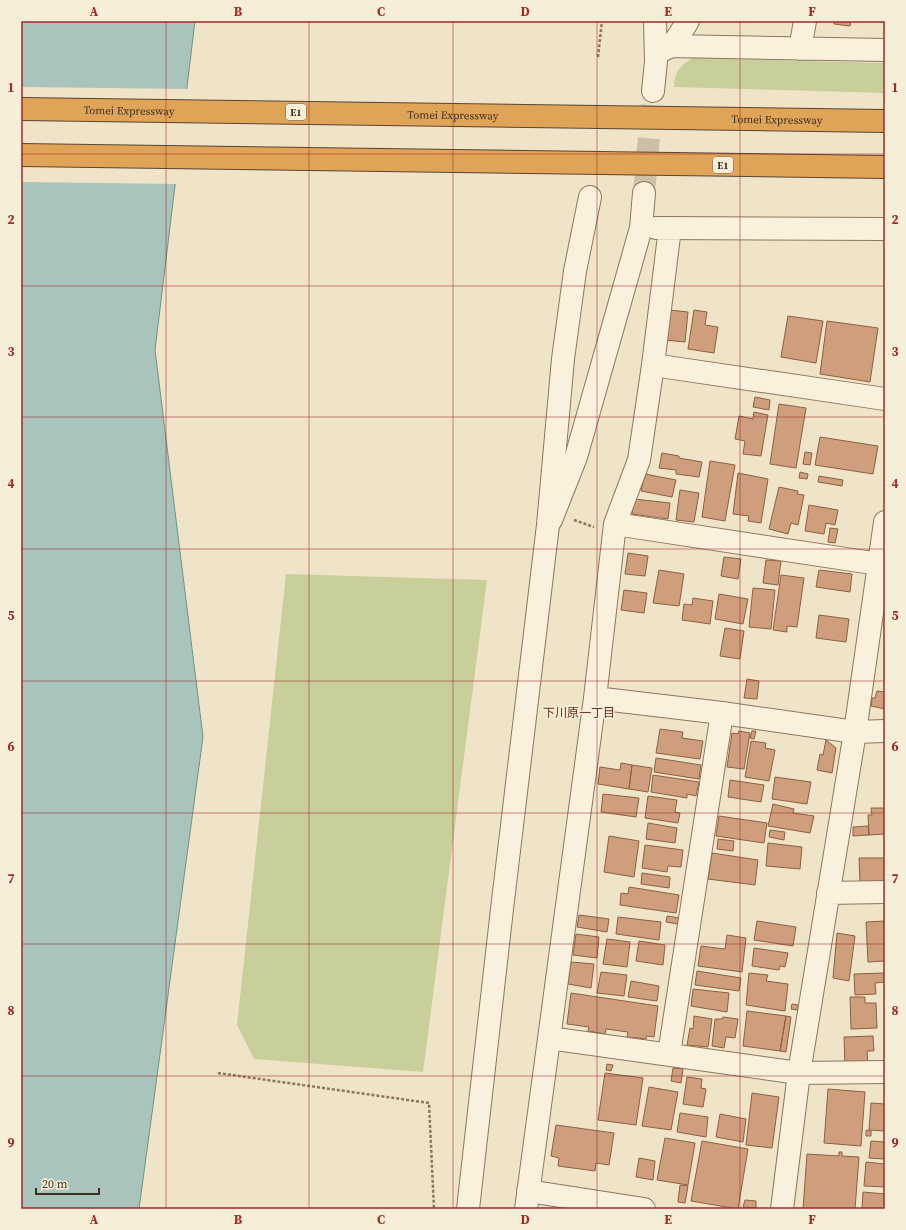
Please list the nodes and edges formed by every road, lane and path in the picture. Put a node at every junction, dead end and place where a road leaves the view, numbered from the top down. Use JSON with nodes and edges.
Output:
{"nodes":[{"id":1,"x":602,"y":21,"type":"edge"},
{"id":2,"x":655,"y":21,"type":"edge"},
{"id":3,"x":688,"y":21,"type":"edge"},
{"id":4,"x":805,"y":21,"type":"edge"},
{"id":5,"x":800,"y":49,"type":"junction"},
{"id":6,"x":664,"y":50,"type":"junction"},
{"id":7,"x":885,"y":50,"type":"edge"},
{"id":8,"x":598,"y":57,"type":"dead end"},
{"id":9,"x":653,"y":91,"type":"tunnel mouth"},
{"id":10,"x":21,"y":109,"type":"edge"},
{"id":11,"x":885,"y":121,"type":"edge"},
{"id":12,"x":21,"y":155,"type":"edge"},
{"id":13,"x":885,"y":167,"type":"edge"},
{"id":14,"x":644,"y":193,"type":"tunnel mouth"},
{"id":15,"x":590,"y":198,"type":"dead end"},
{"id":16,"x":641,"y":228,"type":"junction"},
{"id":17,"x":670,"y":228,"type":"junction"},
{"id":18,"x":885,"y":230,"type":"edge"},
{"id":19,"x":653,"y":365,"type":"junction"},
{"id":20,"x":885,"y":399,"type":"edge"},
{"id":21,"x":551,"y":519,"type":"junction"},
{"id":22,"x":885,"y":522,"type":"edge"},
{"id":23,"x":614,"y":529,"type":"junction"},
{"id":24,"x":879,"y":564,"type":"junction"},
{"id":25,"x":594,"y":698,"type":"junction"},
{"id":26,"x":722,"y":713,"type":"junction"},
{"id":27,"x":885,"y":731,"type":"edge"},
{"id":28,"x":855,"y":732,"type":"junction"},
{"id":29,"x":885,"y":892,"type":"edge"},
{"id":30,"x":828,"y":893,"type":"junction"},
{"id":31,"x":549,"y":1038,"type":"junction"},
{"id":32,"x":669,"y":1054,"type":"junction"},
{"id":33,"x":885,"y":1072,"type":"edge"},
{"id":34,"x":218,"y":1073,"type":"dead end"},
{"id":35,"x":799,"y":1073,"type":"junction"},
{"id":36,"x":527,"y":1200,"type":"edge"},
{"id":37,"x":434,"y":1209,"type":"edge"},
{"id":38,"x":468,"y":1209,"type":"edge"},
{"id":39,"x":644,"y":1209,"type":"edge"},
{"id":40,"x":782,"y":1209,"type":"edge"}],
"edges":[{"from":1,"to":8,"type":"path"},
{"from":2,"to":6,"type":"street"},
{"from":3,"to":6,"type":"street"},
{"from":4,"to":5,"type":"street"},
{"from":5,"to":6,"type":"street"},
{"from":5,"to":7,"type":"street"},
{"from":6,"to":9,"type":"street"},
{"from":10,"to":11,"type":"highway","name":"Tomei Expressway","number":"E1"},
{"from":12,"to":13,"type":"highway","number":"E1"},
{"from":14,"to":16,"type":"street"},
{"from":15,"to":21,"type":"street"},
{"from":16,"to":17,"type":"street"},
{"from":16,"to":21,"type":"street"},
{"from":17,"to":18,"type":"street"},
{"from":17,"to":19,"type":"street"},
{"from":19,"to":20,"type":"street"},
{"from":19,"to":23,"type":"street"},
{"from":21,"to":23,"type":"path"},
{"from":21,"to":38,"type":"street"},
{"from":22,"to":24,"type":"street"},
{"from":23,"to":24,"type":"street"},
{"from":23,"to":25,"type":"street"},
{"from":24,"to":28,"type":"street"},
{"from":25,"to":26,"type":"street"},
{"from":25,"to":31,"type":"street"},
{"from":26,"to":28,"type":"street"},
{"from":26,"to":32,"type":"street"},
{"from":27,"to":28,"type":"street"},
{"from":28,"to":30,"type":"street"},
{"from":29,"to":30,"type":"street"},
{"from":30,"to":35,"type":"street"},
{"from":31,"to":32,"type":"street"},
{"from":31,"to":36,"type":"street"},
{"from":32,"to":35,"type":"street"},
{"from":33,"to":35,"type":"street"},
{"from":34,"to":37,"type":"path"},
{"from":35,"to":40,"type":"street"},
{"from":36,"to":39,"type":"street"}]}
